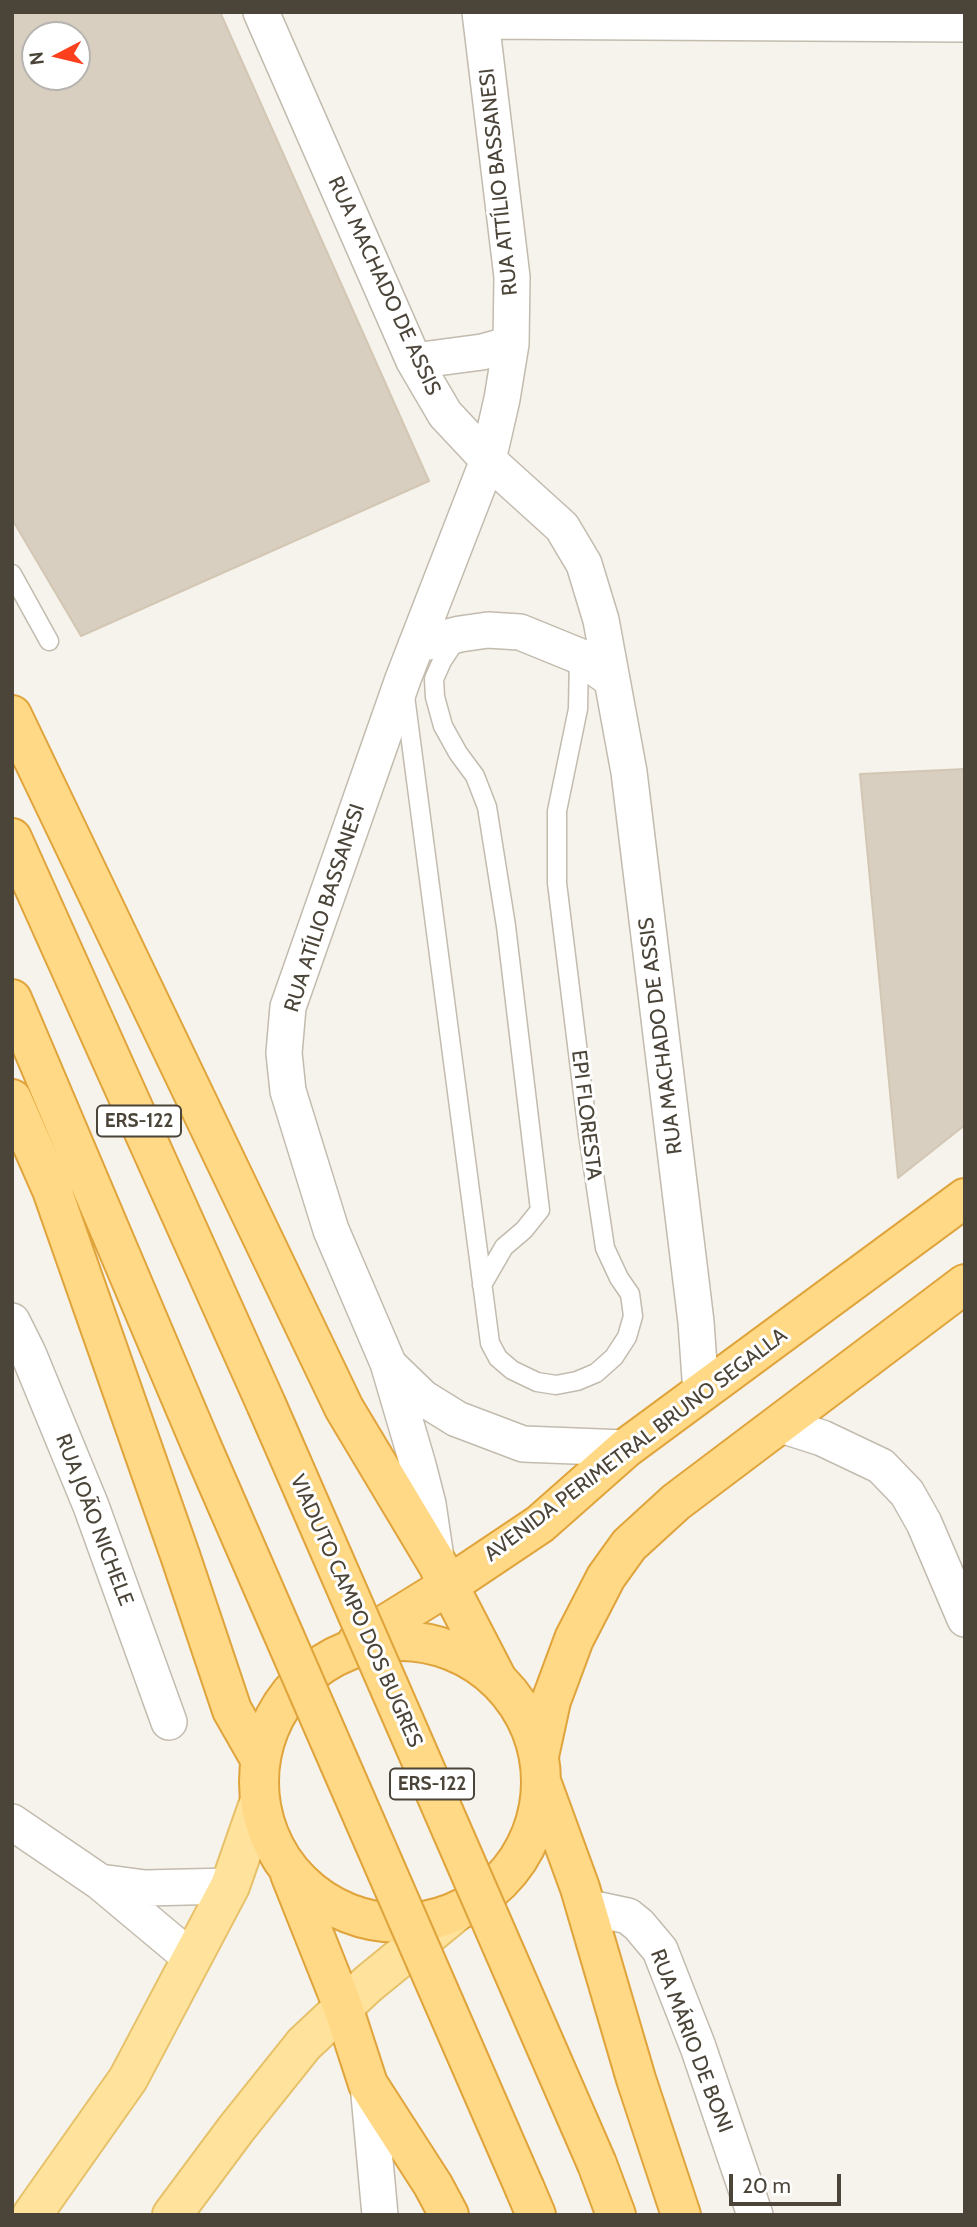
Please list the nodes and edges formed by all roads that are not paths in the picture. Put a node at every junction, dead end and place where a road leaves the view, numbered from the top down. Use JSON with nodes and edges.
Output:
{"nodes":[{"id":1,"x":261,"y":12,"type":"edge"},
{"id":2,"x":480,"y":17,"type":"edge"},
{"id":3,"x":929,"y":18,"type":"edge"},
{"id":4,"x":965,"y":24,"type":"edge"},
{"id":5,"x":511,"y":344,"type":"junction"},
{"id":6,"x":414,"y":361,"type":"junction"},
{"id":7,"x":488,"y":460,"type":"junction"},
{"id":8,"x":12,"y":574,"type":"edge"},
{"id":9,"x":460,"y":634,"type":"junction"},
{"id":10,"x":49,"y":641,"type":"dead end"},
{"id":11,"x":416,"y":645,"type":"junction"},
{"id":12,"x":579,"y":656,"type":"junction"},
{"id":13,"x":403,"y":679,"type":"junction"},
{"id":14,"x":612,"y":680,"type":"junction"},
{"id":15,"x":12,"y":715,"type":"edge"},
{"id":16,"x":12,"y":838,"type":"edge"},
{"id":17,"x":12,"y":999,"type":"edge"},
{"id":18,"x":12,"y":1099,"type":"edge"},
{"id":19,"x":965,"y":1198,"type":"edge"},
{"id":20,"x":965,"y":1284,"type":"edge"},
{"id":21,"x":482,"y":1285,"type":"junction"},
{"id":22,"x":12,"y":1321,"type":"edge"},
{"id":23,"x":388,"y":1363,"type":"junction"},
{"id":24,"x":701,"y":1393,"type":"junction"},
{"id":25,"x":778,"y":1424,"type":"junction"},
{"id":26,"x":626,"y":1448,"type":"junction"},
{"id":27,"x":443,"y":1575,"type":"junction"},
{"id":28,"x":965,"y":1619,"type":"edge"},
{"id":29,"x":334,"y":1655,"type":"junction"},
{"id":30,"x":497,"y":1679,"type":"junction"},
{"id":31,"x":169,"y":1722,"type":"dead end"},
{"id":32,"x":260,"y":1759,"type":"junction"},
{"id":33,"x":540,"y":1769,"type":"junction"},
{"id":34,"x":259,"y":1802,"type":"junction"},
{"id":35,"x":12,"y":1822,"type":"edge"},
{"id":36,"x":288,"y":1869,"type":"junction"},
{"id":37,"x":100,"y":1882,"type":"junction"},
{"id":38,"x":230,"y":1886,"type":"junction"},
{"id":39,"x":586,"y":1907,"type":"junction"},
{"id":40,"x":456,"y":1912,"type":"junction"},
{"id":41,"x":192,"y":1959,"type":"junction"},
{"id":42,"x":343,"y":2007,"type":"junction"},
{"id":43,"x":368,"y":2084,"type":"junction"},
{"id":44,"x":530,"y":2202,"type":"edge"},
{"id":45,"x":32,"y":2215,"type":"edge"},
{"id":46,"x":172,"y":2215,"type":"edge"},
{"id":47,"x":380,"y":2215,"type":"edge"},
{"id":48,"x":449,"y":2215,"type":"edge"},
{"id":49,"x":616,"y":2215,"type":"edge"},
{"id":50,"x":681,"y":2215,"type":"edge"},
{"id":51,"x":755,"y":2215,"type":"edge"}],
"edges":[{"from":1,"to":6,"type":"street","name":"RUA MACHADO DE ASSIS"},
{"from":2,"to":3,"type":"street"},
{"from":2,"to":5,"type":"street","name":"RUA ATTÍLIO BASSANESI"},
{"from":3,"to":4,"type":"street"},
{"from":5,"to":6,"type":"street"},
{"from":5,"to":7,"type":"street","name":"RUA ATTÍLIO BASSANESI"},
{"from":6,"to":7,"type":"street","name":"RUA MACHADO DE ASSIS"},
{"from":7,"to":11,"type":"street","name":"RUA ATÍLIO BASSANESI"},
{"from":7,"to":14,"type":"street","name":"RUA MACHADO DE ASSIS"},
{"from":8,"to":10,"type":"lane"},
{"from":9,"to":11,"type":"street"},
{"from":9,"to":12,"type":"street"},
{"from":9,"to":21,"type":"lane"},
{"from":11,"to":13,"type":"street","name":"RUA ATÍLIO BASSANESI"},
{"from":12,"to":14,"type":"street"},
{"from":12,"to":21,"type":"lane","name":"EPI FLORESTA"},
{"from":13,"to":21,"type":"lane","name":"EPI FLORESTA"},
{"from":13,"to":23,"type":"street","name":"RUA ATÍLIO BASSANESI"},
{"from":14,"to":24,"type":"street","name":"RUA MACHADO DE ASSIS"},
{"from":15,"to":27,"type":"highway"},
{"from":16,"to":49,"type":"highway","name":"VIADUTO CAMPO DOS BUGRES","number":"ERS-122","bridge":true},
{"from":17,"to":44,"type":"highway","number":"ERS-122","bridge":true},
{"from":18,"to":32,"type":"highway"},
{"from":19,"to":24,"type":"highway","name":"AVENIDA PERIMETRAL BRUNO SEGALLA"},
{"from":20,"to":25,"type":"highway"},
{"from":22,"to":31,"type":"street","name":"RUA JOÃO NICHELE"},
{"from":23,"to":26,"type":"street"},
{"from":23,"to":27,"type":"street","name":"RUA ATÍLIO BASSANESI"},
{"from":24,"to":26,"type":"highway","name":"AVENIDA PERIMETRAL BRUNO SEGALLA"},
{"from":25,"to":28,"type":"street"},
{"from":25,"to":33,"type":"highway"},
{"from":26,"to":27,"type":"highway","name":"AVENIDA PERIMETRAL BRUNO SEGALLA"},
{"from":27,"to":29,"type":"highway","name":"AVENIDA PERIMETRAL BRUNO SEGALLA"},
{"from":27,"to":30,"type":"highway"},
{"from":29,"to":30,"type":"highway"},
{"from":29,"to":32,"type":"highway"},
{"from":30,"to":33,"type":"highway"},
{"from":32,"to":34,"type":"highway"},
{"from":33,"to":39,"type":"highway"},
{"from":33,"to":40,"type":"highway"},
{"from":34,"to":36,"type":"highway"},
{"from":34,"to":38,"type":"main road"},
{"from":35,"to":37,"type":"street"},
{"from":36,"to":40,"type":"highway"},
{"from":36,"to":42,"type":"highway"},
{"from":37,"to":38,"type":"street"},
{"from":37,"to":41,"type":"street"},
{"from":38,"to":41,"type":"main road"},
{"from":39,"to":50,"type":"highway"},
{"from":39,"to":51,"type":"street","name":"RUA MÁRIO DE BONI"},
{"from":40,"to":42,"type":"main road"},
{"from":41,"to":45,"type":"main road"},
{"from":42,"to":43,"type":"highway"},
{"from":42,"to":46,"type":"main road"},
{"from":43,"to":47,"type":"street"},
{"from":43,"to":48,"type":"highway"}]}
